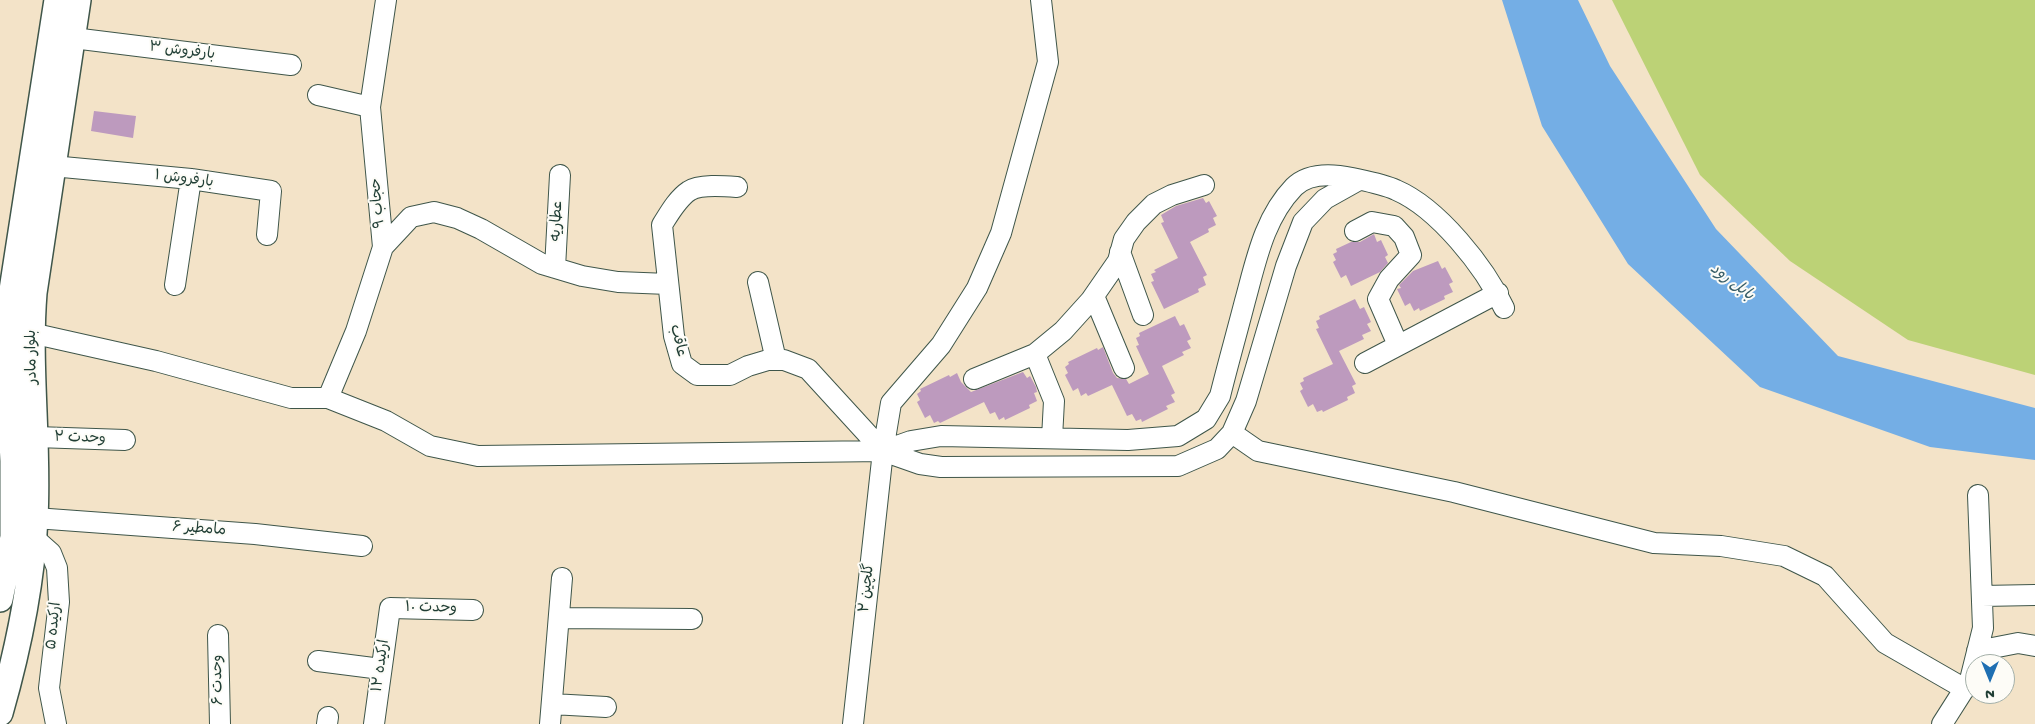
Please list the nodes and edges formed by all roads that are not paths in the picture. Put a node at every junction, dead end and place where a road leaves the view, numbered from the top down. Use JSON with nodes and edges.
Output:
{"nodes":[{"id":1,"x":58,"y":0,"type":"edge"},
{"id":2,"x":78,"y":0,"type":"edge"},
{"id":3,"x":386,"y":0,"type":"edge"},
{"id":4,"x":1041,"y":0,"type":"edge"},
{"id":5,"x":73,"y":38,"type":"junction"},
{"id":6,"x":291,"y":65,"type":"dead end"},
{"id":7,"x":318,"y":95,"type":"dead end"},
{"id":8,"x":370,"y":107,"type":"junction"},
{"id":9,"x":52,"y":166,"type":"junction"},
{"id":10,"x":560,"y":175,"type":"dead end"},
{"id":11,"x":191,"y":180,"type":"junction"},
{"id":12,"x":1359,"y":180,"type":"junction"},
{"id":13,"x":1204,"y":185,"type":"dead end"},
{"id":14,"x":737,"y":188,"type":"dead end"},
{"id":15,"x":1354,"y":231,"type":"dead end"},
{"id":16,"x":267,"y":236,"type":"dead end"},
{"id":17,"x":383,"y":247,"type":"junction"},
{"id":18,"x":1120,"y":252,"type":"junction"},
{"id":19,"x":555,"y":268,"type":"junction"},
{"id":20,"x":758,"y":282,"type":"dead end"},
{"id":21,"x":668,"y":284,"type":"junction"},
{"id":22,"x":175,"y":285,"type":"dead end"},
{"id":23,"x":1094,"y":296,"type":"junction"},
{"id":24,"x":1143,"y":314,"type":"dead end"},
{"id":25,"x":13,"y":332,"type":"edge"},
{"id":26,"x":1398,"y":345,"type":"junction"},
{"id":27,"x":1036,"y":354,"type":"junction"},
{"id":28,"x":776,"y":360,"type":"junction"},
{"id":29,"x":1365,"y":363,"type":"dead end"},
{"id":30,"x":1124,"y":368,"type":"dead end"},
{"id":31,"x":974,"y":379,"type":"dead end"},
{"id":32,"x":328,"y":398,"type":"junction"},
{"id":33,"x":5,"y":407,"type":"edge"},
{"id":34,"x":1232,"y":433,"type":"junction"},
{"id":35,"x":36,"y":437,"type":"junction"},
{"id":36,"x":1052,"y":438,"type":"junction"},
{"id":37,"x":125,"y":440,"type":"dead end"},
{"id":38,"x":1128,"y":440,"type":"junction"},
{"id":39,"x":883,"y":451,"type":"junction"},
{"id":40,"x":6,"y":461,"type":"edge"},
{"id":41,"x":1124,"y":466,"type":"junction"},
{"id":42,"x":1978,"y":495,"type":"dead end"},
{"id":43,"x":34,"y":528,"type":"junction"},
{"id":44,"x":362,"y":546,"type":"dead end"},
{"id":45,"x":4,"y":561,"type":"edge"},
{"id":46,"x":562,"y":578,"type":"dead end"},
{"id":47,"x":2035,"y":595,"type":"edge"},
{"id":48,"x":1982,"y":596,"type":"junction"},
{"id":49,"x":0,"y":599,"type":"edge"},
{"id":50,"x":390,"y":608,"type":"joint"},
{"id":51,"x":473,"y":610,"type":"dead end"},
{"id":52,"x":559,"y":618,"type":"junction"},
{"id":53,"x":692,"y":619,"type":"dead end"},
{"id":54,"x":218,"y":635,"type":"dead end"},
{"id":55,"x":2035,"y":646,"type":"edge"},
{"id":56,"x":1978,"y":650,"type":"junction"},
{"id":57,"x":1977,"y":654,"type":"edge"},
{"id":58,"x":318,"y":661,"type":"dead end"},
{"id":59,"x":382,"y":669,"type":"junction"},
{"id":60,"x":1965,"y":689,"type":"joint"},
{"id":61,"x":552,"y":704,"type":"junction"},
{"id":62,"x":606,"y":706,"type":"dead end"},
{"id":63,"x":0,"y":713,"type":"edge"},
{"id":64,"x":56,"y":724,"type":"edge"},
{"id":65,"x":220,"y":724,"type":"edge"},
{"id":66,"x":374,"y":724,"type":"edge"},
{"id":67,"x":550,"y":724,"type":"edge"},
{"id":68,"x":853,"y":724,"type":"edge"},
{"id":69,"x":1942,"y":724,"type":"edge"}],
"edges":[{"from":1,"to":25,"type":"main road","name":"بلوار مادر"},
{"from":2,"to":5,"type":"main road","name":"بلوار مادر"},
{"from":3,"to":8,"type":"street","name":"حجاب ۹"},
{"from":4,"to":39,"type":"street","name":"گلچین ۲"},
{"from":5,"to":6,"type":"street","name":"بارفروش ۳"},
{"from":5,"to":9,"type":"main road","name":"بلوار مادر"},
{"from":7,"to":8,"type":"street"},
{"from":8,"to":17,"type":"street","name":"حجاب ۹"},
{"from":9,"to":11,"type":"street","name":"بارفروش ۱"},
{"from":9,"to":25,"type":"main road","name":"بلوار مادر"},
{"from":10,"to":19,"type":"street","name":"عطاریه"},
{"from":11,"to":16,"type":"street","name":"بارفروش ۱"},
{"from":11,"to":22,"type":"street"},
{"from":12,"to":26,"type":"street"},
{"from":12,"to":34,"type":"street"},
{"from":12,"to":38,"type":"street"},
{"from":13,"to":18,"type":"street"},
{"from":14,"to":21,"type":"street","name":"عاقب"},
{"from":15,"to":26,"type":"street"},
{"from":17,"to":19,"type":"street"},
{"from":17,"to":32,"type":"street","name":"حجاب ۹"},
{"from":18,"to":23,"type":"street"},
{"from":18,"to":24,"type":"street"},
{"from":19,"to":21,"type":"street"},
{"from":20,"to":28,"type":"street"},
{"from":21,"to":28,"type":"street","name":"عاقب"},
{"from":23,"to":27,"type":"street"},
{"from":23,"to":30,"type":"street"},
{"from":25,"to":32,"type":"street"},
{"from":25,"to":33,"type":"main road","name":"بلوار مادر"},
{"from":25,"to":35,"type":"main road","name":"بلوار مادر"},
{"from":26,"to":29,"type":"street"},
{"from":27,"to":31,"type":"street"},
{"from":27,"to":36,"type":"street"},
{"from":28,"to":39,"type":"street","name":"عاقب"},
{"from":32,"to":39,"type":"street"},
{"from":33,"to":40,"type":"main road","name":"بلوار مادر"},
{"from":34,"to":41,"type":"street"},
{"from":34,"to":60,"type":"street"},
{"from":35,"to":37,"type":"street","name":"وحدت ۲"},
{"from":35,"to":43,"type":"main road","name":"بلوار مادر"},
{"from":36,"to":38,"type":"street"},
{"from":36,"to":39,"type":"street"},
{"from":38,"to":41,"type":"street"},
{"from":39,"to":41,"type":"street"},
{"from":39,"to":68,"type":"street","name":"گلچین ۲"},
{"from":40,"to":45,"type":"main road","name":"بلوار مادر"},
{"from":42,"to":48,"type":"street"},
{"from":43,"to":44,"type":"street","name":"مامطیر ۶"},
{"from":43,"to":63,"type":"main road","name":"بلوار مادر"},
{"from":43,"to":64,"type":"street","name":"ارکیده ۵"},
{"from":45,"to":49,"type":"main road","name":"بلوار مادر"},
{"from":46,"to":52,"type":"street"},
{"from":47,"to":48,"type":"street"},
{"from":48,"to":56,"type":"street"},
{"from":50,"to":51,"type":"street","name":"وحدت ۱۰"},
{"from":50,"to":59,"type":"street","name":"ارکیده ۱۲"},
{"from":52,"to":53,"type":"street"},
{"from":52,"to":61,"type":"street"},
{"from":54,"to":65,"type":"street","name":"وحدت ۶"},
{"from":55,"to":56,"type":"street"},
{"from":56,"to":57,"type":"street"},
{"from":58,"to":59,"type":"street"},
{"from":59,"to":66,"type":"street","name":"ارکیده ۱۲"},
{"from":60,"to":69,"type":"street"},
{"from":61,"to":62,"type":"street"},
{"from":61,"to":67,"type":"street"}]}
